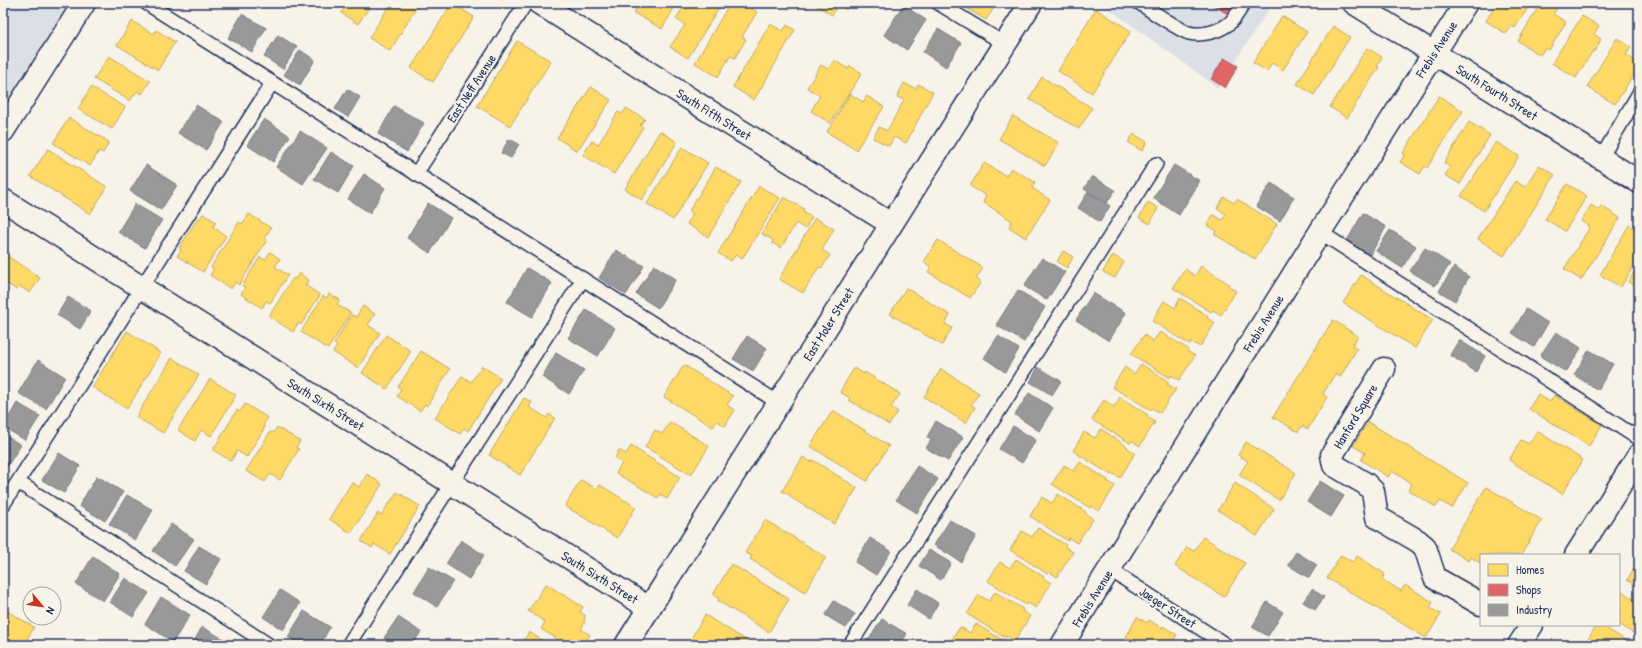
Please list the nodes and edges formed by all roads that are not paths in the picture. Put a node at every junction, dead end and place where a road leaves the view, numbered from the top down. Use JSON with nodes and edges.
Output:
{"nodes":[{"id":1,"x":84,"y":3,"type":"edge"},
{"id":2,"x":146,"y":3,"type":"edge"},
{"id":3,"x":526,"y":3,"type":"edge"},
{"id":4,"x":539,"y":3,"type":"edge"},
{"id":5,"x":938,"y":3,"type":"edge"},
{"id":6,"x":1031,"y":3,"type":"edge"},
{"id":7,"x":1139,"y":3,"type":"edge"},
{"id":8,"x":1244,"y":3,"type":"edge"},
{"id":9,"x":1354,"y":3,"type":"edge"},
{"id":10,"x":1466,"y":3,"type":"edge"},
{"id":11,"x":1004,"y":44,"type":"junction"},
{"id":12,"x":1434,"y":52,"type":"junction"},
{"id":13,"x":272,"y":82,"type":"junction"},
{"id":14,"x":1639,"y":93,"type":"edge"},
{"id":15,"x":3,"y":131,"type":"edge"},
{"id":16,"x":1601,"y":158,"type":"junction"},
{"id":17,"x":1156,"y":164,"type":"dead end"},
{"id":18,"x":416,"y":174,"type":"junction"},
{"id":19,"x":1639,"y":182,"type":"edge"},
{"id":20,"x":3,"y":200,"type":"edge"},
{"id":21,"x":891,"y":224,"type":"junction"},
{"id":22,"x":1320,"y":232,"type":"junction"},
{"id":23,"x":583,"y":279,"type":"junction"},
{"id":24,"x":140,"y":287,"type":"junction"},
{"id":25,"x":1384,"y":370,"type":"dead end"},
{"id":26,"x":779,"y":403,"type":"junction"},
{"id":27,"x":1639,"y":439,"type":"edge"},
{"id":28,"x":1639,"y":455,"type":"edge"},
{"id":29,"x":18,"y":482,"type":"junction"},
{"id":30,"x":451,"y":483,"type":"junction"},
{"id":31,"x":3,"y":505,"type":"edge"},
{"id":32,"x":1577,"y":554,"type":"edge"},
{"id":33,"x":1110,"y":569,"type":"junction"},
{"id":34,"x":1480,"y":603,"type":"edge"},
{"id":35,"x":649,"y":608,"type":"junction"},
{"id":36,"x":269,"y":645,"type":"edge"},
{"id":37,"x":348,"y":645,"type":"edge"},
{"id":38,"x":626,"y":645,"type":"edge"},
{"id":39,"x":850,"y":645,"type":"edge"},
{"id":40,"x":1062,"y":645,"type":"edge"},
{"id":41,"x":1226,"y":645,"type":"edge"}],
"edges":[{"from":1,"to":15,"type":"street"},
{"from":2,"to":13,"type":"lane"},
{"from":3,"to":18,"type":"lane","name":"East Neff Avenue"},
{"from":4,"to":21,"type":"street","name":"South Fifth Street"},
{"from":5,"to":11,"type":"lane"},
{"from":6,"to":11,"type":"street","name":"East Moler Street"},
{"from":7,"to":8,"type":"lane"},
{"from":9,"to":12,"type":"street","name":"South Fourth Street"},
{"from":10,"to":12,"type":"street","name":"Frebis Avenue"},
{"from":11,"to":21,"type":"street","name":"East Moler Street"},
{"from":12,"to":16,"type":"street","name":"South Fourth Street"},
{"from":12,"to":22,"type":"street","name":"Frebis Avenue"},
{"from":13,"to":18,"type":"lane"},
{"from":13,"to":24,"type":"lane"},
{"from":14,"to":16,"type":"lane"},
{"from":16,"to":19,"type":"street","name":"South Fourth Street"},
{"from":17,"to":39,"type":"lane"},
{"from":18,"to":23,"type":"lane"},
{"from":20,"to":24,"type":"street","name":"South Sixth Street"},
{"from":21,"to":26,"type":"street","name":"East Moler Street"},
{"from":22,"to":27,"type":"lane"},
{"from":22,"to":33,"type":"street","name":"Frebis Avenue"},
{"from":23,"to":26,"type":"lane"},
{"from":23,"to":30,"type":"lane"},
{"from":24,"to":29,"type":"lane"},
{"from":24,"to":30,"type":"street","name":"South Sixth Street"},
{"from":25,"to":34,"type":"street","name":"Hanford Square"},
{"from":26,"to":35,"type":"street","name":"East Moler Street"},
{"from":28,"to":32,"type":"street"},
{"from":29,"to":31,"type":"lane"},
{"from":29,"to":36,"type":"lane"},
{"from":30,"to":35,"type":"street","name":"South Sixth Street"},
{"from":30,"to":37,"type":"lane"},
{"from":33,"to":40,"type":"street","name":"Frebis Avenue"},
{"from":33,"to":41,"type":"lane","name":"Jaeger Street"},
{"from":35,"to":38,"type":"street","name":"East Moler Street"}]}
